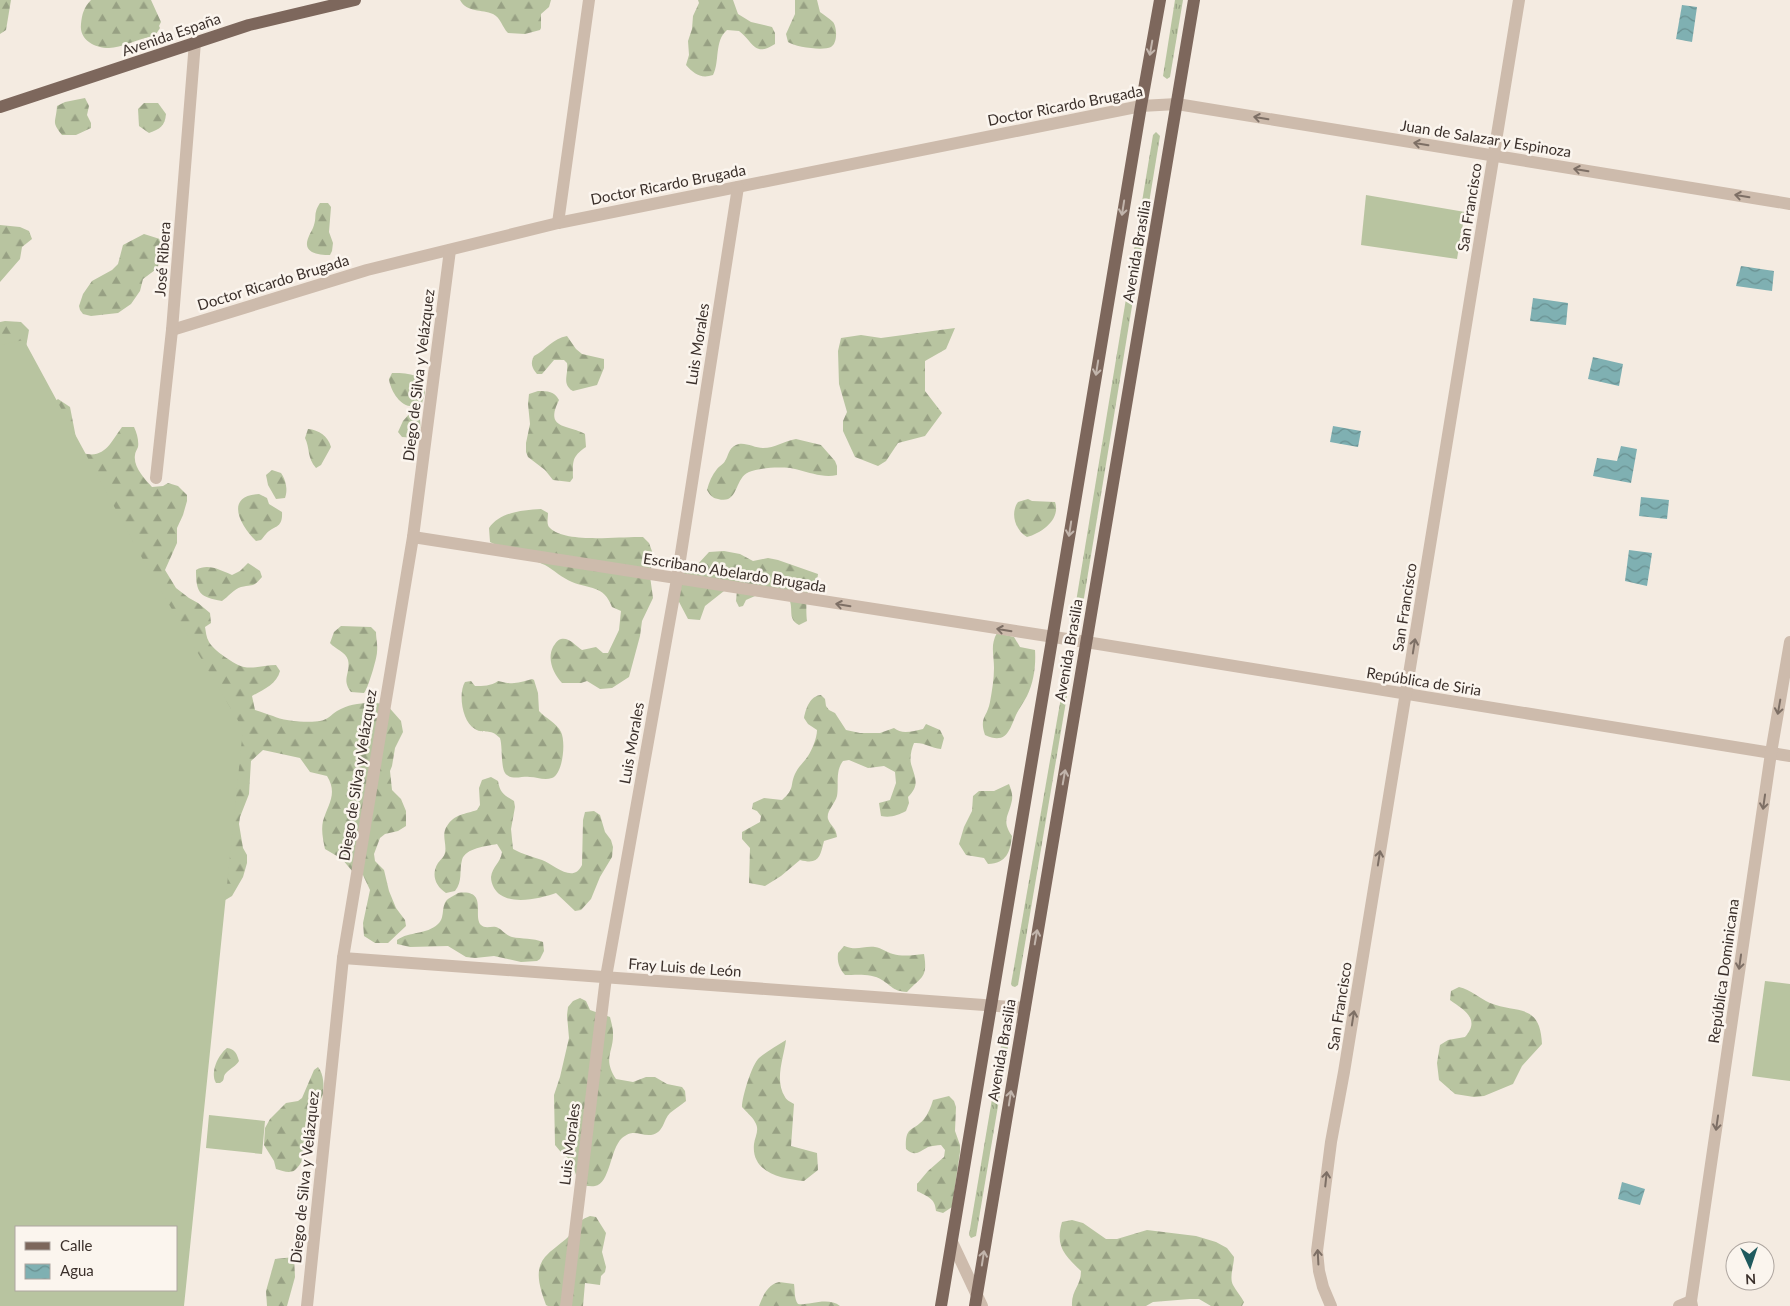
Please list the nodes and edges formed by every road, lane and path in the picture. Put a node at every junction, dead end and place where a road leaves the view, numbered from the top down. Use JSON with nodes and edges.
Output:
{"nodes":[{"id":1,"x":356,"y":0,"type":"edge"},
{"id":2,"x":589,"y":0,"type":"edge"},
{"id":3,"x":1160,"y":0,"type":"edge"},
{"id":4,"x":1194,"y":0,"type":"edge"},
{"id":5,"x":1519,"y":0,"type":"edge"},
{"id":6,"x":195,"y":42,"type":"junction"},
{"id":7,"x":1177,"y":104,"type":"junction"},
{"id":8,"x":1140,"y":106,"type":"junction"},
{"id":9,"x":0,"y":107,"type":"edge"},
{"id":10,"x":1494,"y":155,"type":"junction"},
{"id":11,"x":738,"y":187,"type":"junction"},
{"id":12,"x":1790,"y":204,"type":"edge"},
{"id":13,"x":558,"y":222,"type":"junction"},
{"id":14,"x":450,"y":250,"type":"junction"},
{"id":15,"x":172,"y":330,"type":"junction"},
{"id":16,"x":156,"y":478,"type":"dead end"},
{"id":17,"x":413,"y":537,"type":"junction"},
{"id":18,"x":677,"y":579,"type":"junction"},
{"id":19,"x":1052,"y":638,"type":"junction"},
{"id":20,"x":1086,"y":642,"type":"junction"},
{"id":21,"x":1790,"y":642,"type":"edge"},
{"id":22,"x":1406,"y":694,"type":"junction"},
{"id":23,"x":1771,"y":753,"type":"junction"},
{"id":24,"x":1790,"y":756,"type":"edge"},
{"id":25,"x":343,"y":958,"type":"junction"},
{"id":26,"x":606,"y":977,"type":"junction"},
{"id":27,"x":991,"y":1006,"type":"junction"},
{"id":28,"x":1024,"y":1008,"type":"junction"},
{"id":29,"x":952,"y":1242,"type":"junction"},
{"id":30,"x":978,"y":1302,"type":"edge"},
{"id":31,"x":1688,"y":1304,"type":"edge"},
{"id":32,"x":307,"y":1306,"type":"edge"},
{"id":33,"x":566,"y":1306,"type":"edge"},
{"id":34,"x":941,"y":1306,"type":"edge"},
{"id":35,"x":1331,"y":1306,"type":"edge"}],
"edges":[{"from":1,"to":6,"type":"main road","name":"Avenida España"},
{"from":2,"to":13,"type":"street"},
{"from":3,"to":8,"type":"main road","name":"Avenida Brasilia","one_way":true},
{"from":4,"to":7,"type":"main road","name":"Avenida Brasilia"},
{"from":5,"to":10,"type":"street","name":"San Francisco"},
{"from":6,"to":9,"type":"main road","name":"Avenida España"},
{"from":6,"to":15,"type":"street","name":"José Ribera"},
{"from":7,"to":8,"type":"street","name":"Doctor Ricardo Brugada"},
{"from":10,"to":7,"type":"street","name":"Juan de Salazar y Espinoza","one_way":true},
{"from":7,"to":20,"type":"main road","name":"Avenida Brasilia"},
{"from":8,"to":11,"type":"street","name":"Doctor Ricardo Brugada"},
{"from":8,"to":19,"type":"main road","name":"Avenida Brasilia","one_way":true},
{"from":12,"to":10,"type":"street","name":"Juan de Salazar y Espinoza","one_way":true},
{"from":22,"to":10,"type":"street","name":"San Francisco","one_way":true},
{"from":11,"to":13,"type":"street","name":"Doctor Ricardo Brugada"},
{"from":11,"to":18,"type":"street","name":"Luis Morales"},
{"from":13,"to":14,"type":"street","name":"Doctor Ricardo Brugada"},
{"from":14,"to":15,"type":"street","name":"Doctor Ricardo Brugada"},
{"from":14,"to":17,"type":"street","name":"Diego de Silva y Velázquez"},
{"from":15,"to":16,"type":"street","name":"José Ribera"},
{"from":17,"to":18,"type":"street","name":"Escribano Abelardo Brugada"},
{"from":17,"to":25,"type":"street","name":"Diego de Silva y Velázquez"},
{"from":19,"to":18,"type":"street","name":"Escribano Abelardo Brugada","one_way":true},
{"from":18,"to":26,"type":"street","name":"Luis Morales"},
{"from":19,"to":20,"type":"street","name":"República de Siria"},
{"from":19,"to":27,"type":"main road","name":"Avenida Brasilia"},
{"from":20,"to":22,"type":"street","name":"República de Siria"},
{"from":28,"to":20,"type":"main road","name":"Avenida Brasilia","one_way":true},
{"from":21,"to":23,"type":"street","name":"República Dominicana","one_way":true},
{"from":22,"to":23,"type":"street","name":"República de Siria"},
{"from":35,"to":22,"type":"street","name":"San Francisco","one_way":true},
{"from":23,"to":24,"type":"street","name":"República de Siria"},
{"from":23,"to":31,"type":"street","name":"República Dominicana","one_way":true},
{"from":25,"to":26,"type":"street","name":"Fray Luis de León"},
{"from":25,"to":32,"type":"street","name":"Diego de Silva y Velázquez"},
{"from":26,"to":27,"type":"street","name":"Fray Luis de León"},
{"from":26,"to":33,"type":"street","name":"Luis Morales"},
{"from":27,"to":28,"type":"street","name":"Fray Luis de León"},
{"from":27,"to":29,"type":"main road","name":"Avenida Brasilia"},
{"from":30,"to":28,"type":"main road","name":"Avenida Brasilia","one_way":true},
{"from":29,"to":30,"type":"street"},
{"from":29,"to":34,"type":"main road","name":"Avenida Brasilia"}]}
